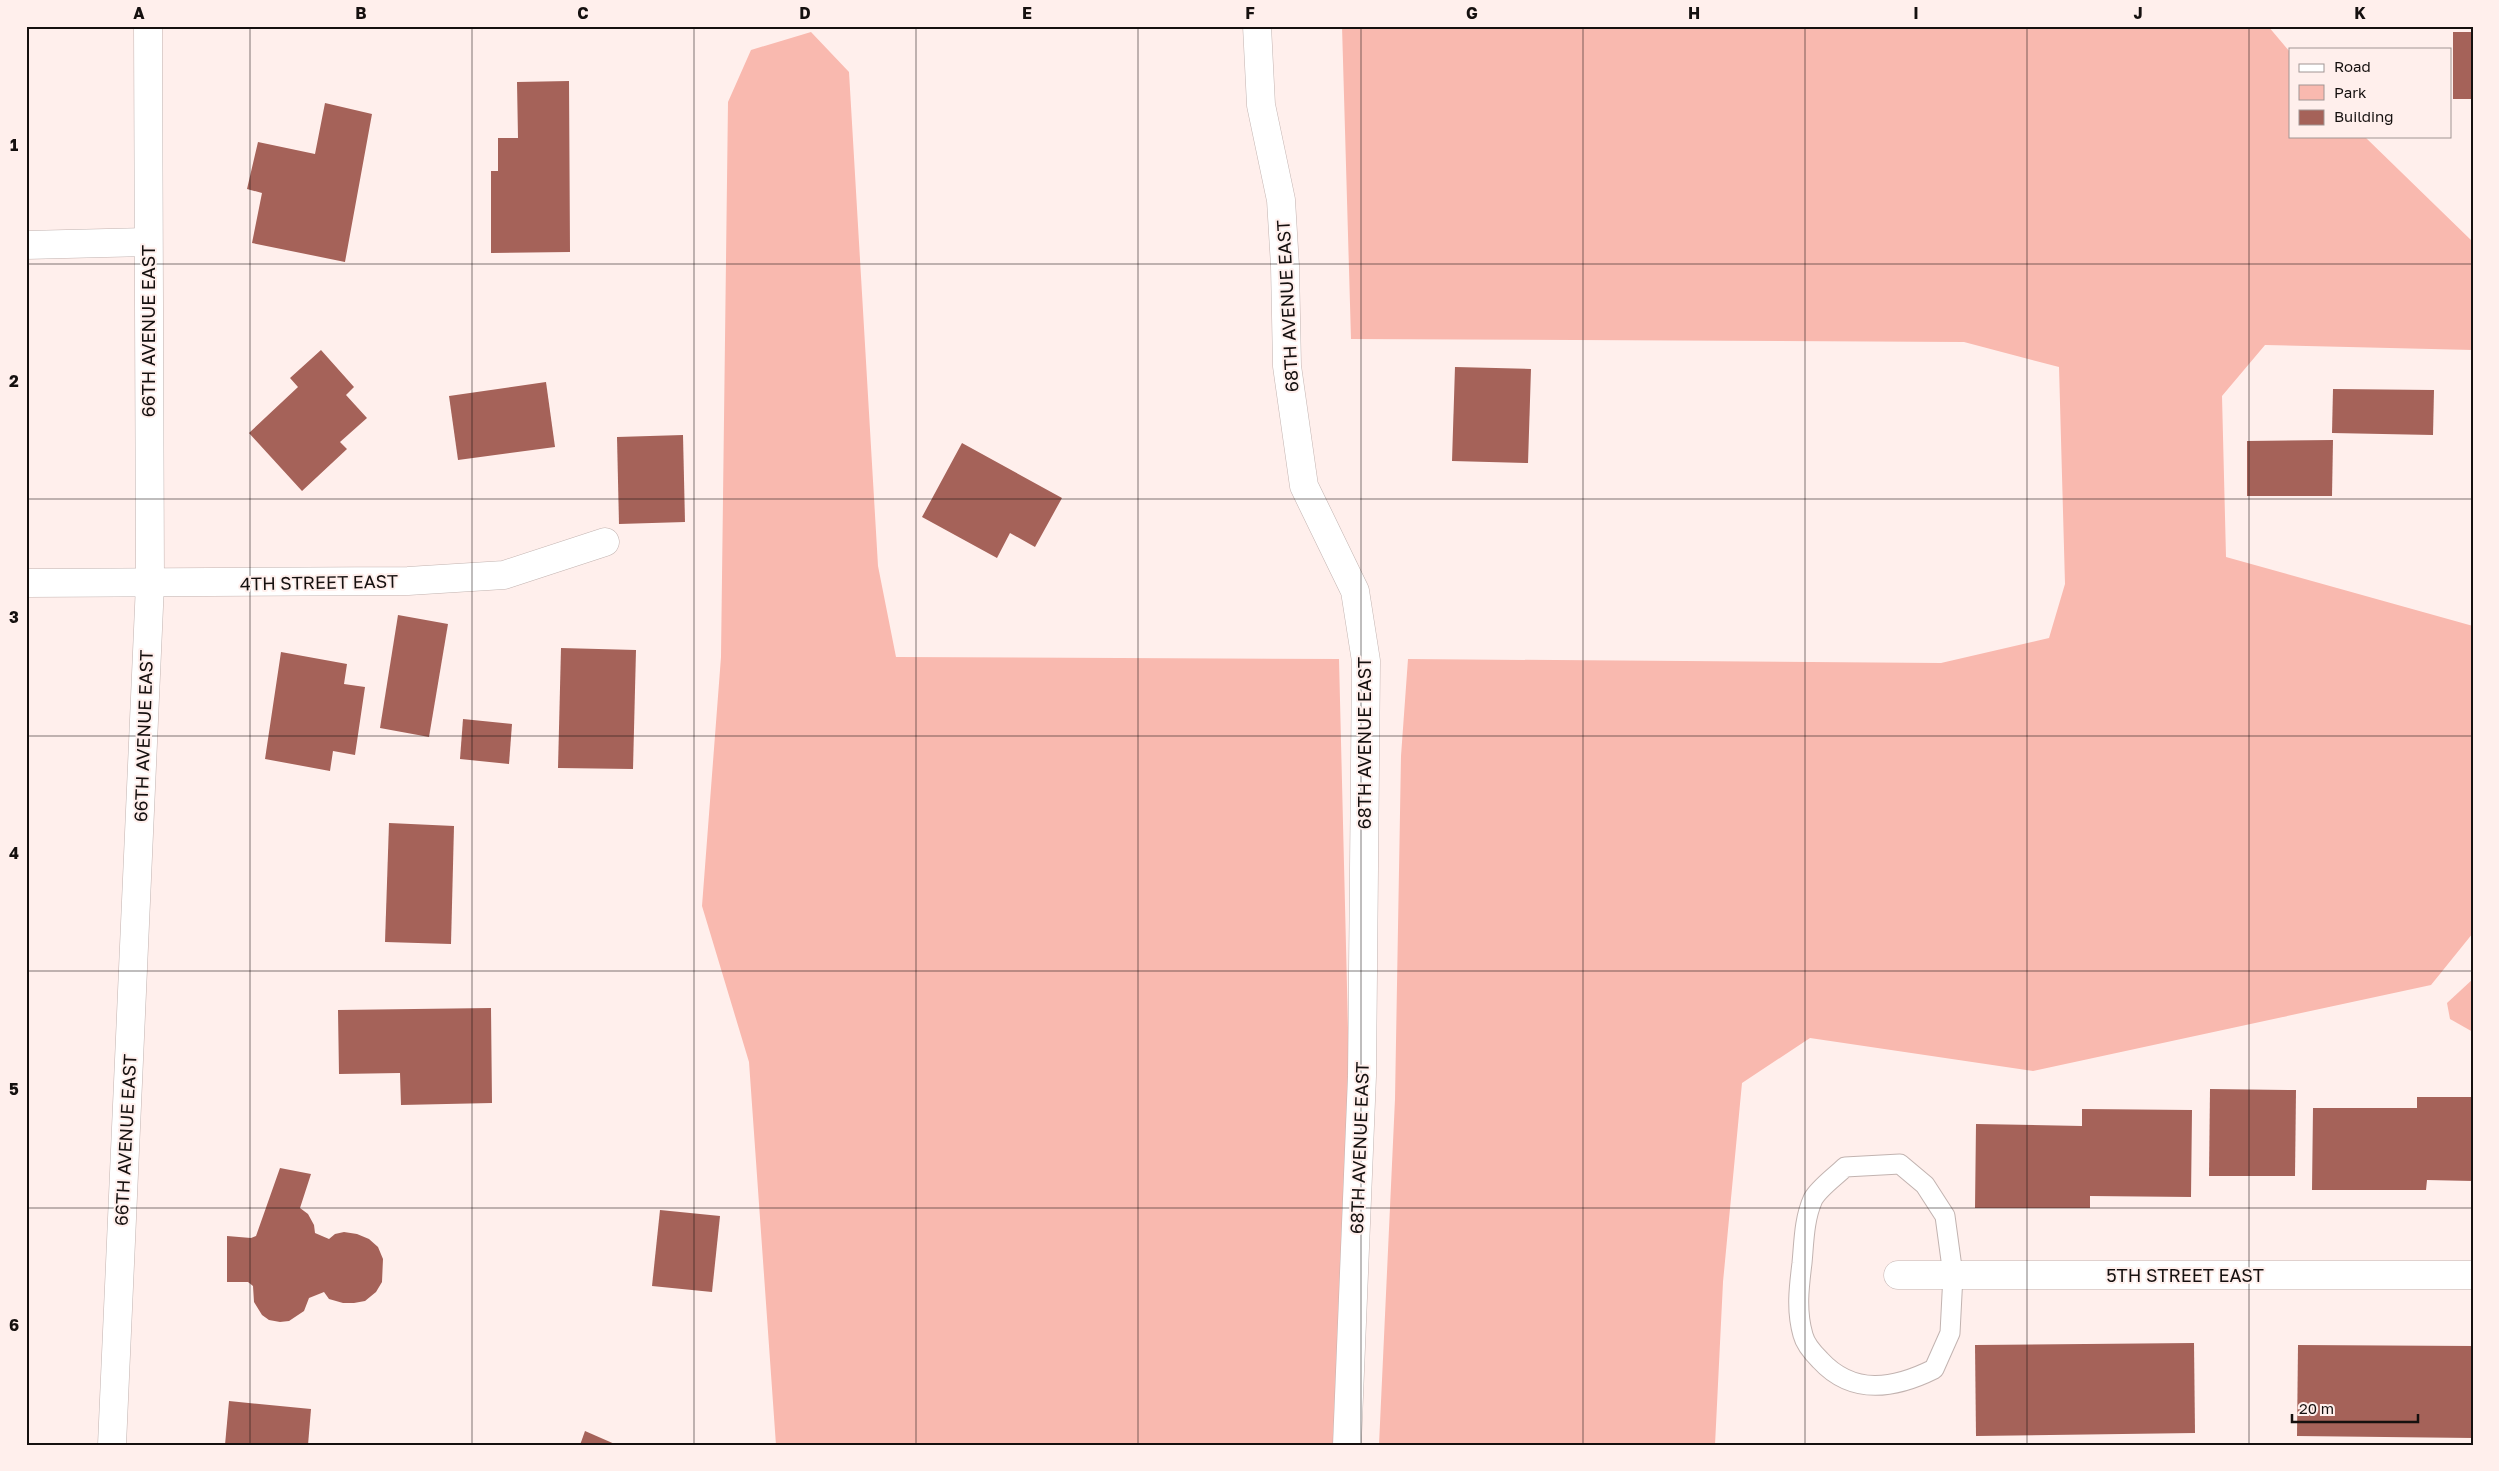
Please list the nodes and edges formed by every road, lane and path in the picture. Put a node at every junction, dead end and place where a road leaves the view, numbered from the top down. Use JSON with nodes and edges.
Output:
{"nodes":[{"id":1,"x":148,"y":26,"type":"edge"},
{"id":2,"x":1257,"y":26,"type":"edge"},
{"id":3,"x":147,"y":242,"type":"junction"},
{"id":4,"x":26,"y":244,"type":"edge"},
{"id":5,"x":605,"y":542,"type":"dead end"},
{"id":6,"x":26,"y":583,"type":"edge"},
{"id":7,"x":150,"y":584,"type":"junction"},
{"id":8,"x":1898,"y":1275,"type":"dead end"},
{"id":9,"x":1953,"y":1275,"type":"junction"},
{"id":10,"x":2473,"y":1275,"type":"edge"},
{"id":11,"x":112,"y":1445,"type":"edge"},
{"id":12,"x":1347,"y":1445,"type":"edge"}],
"edges":[{"from":1,"to":3,"type":"street","name":"66TH AVENUE EAST"},
{"from":2,"to":12,"type":"street","name":"68TH AVENUE EAST"},
{"from":3,"to":4,"type":"street"},
{"from":3,"to":7,"type":"street","name":"66TH AVENUE EAST"},
{"from":5,"to":7,"type":"street","name":"4TH STREET EAST"},
{"from":6,"to":7,"type":"street","name":"4TH STREET EAST"},
{"from":7,"to":11,"type":"street","name":"66TH AVENUE EAST"},
{"from":8,"to":9,"type":"street","name":"5TH STREET EAST"},
{"from":9,"to":9,"type":"lane"},
{"from":9,"to":10,"type":"street","name":"5TH STREET EAST"}]}
